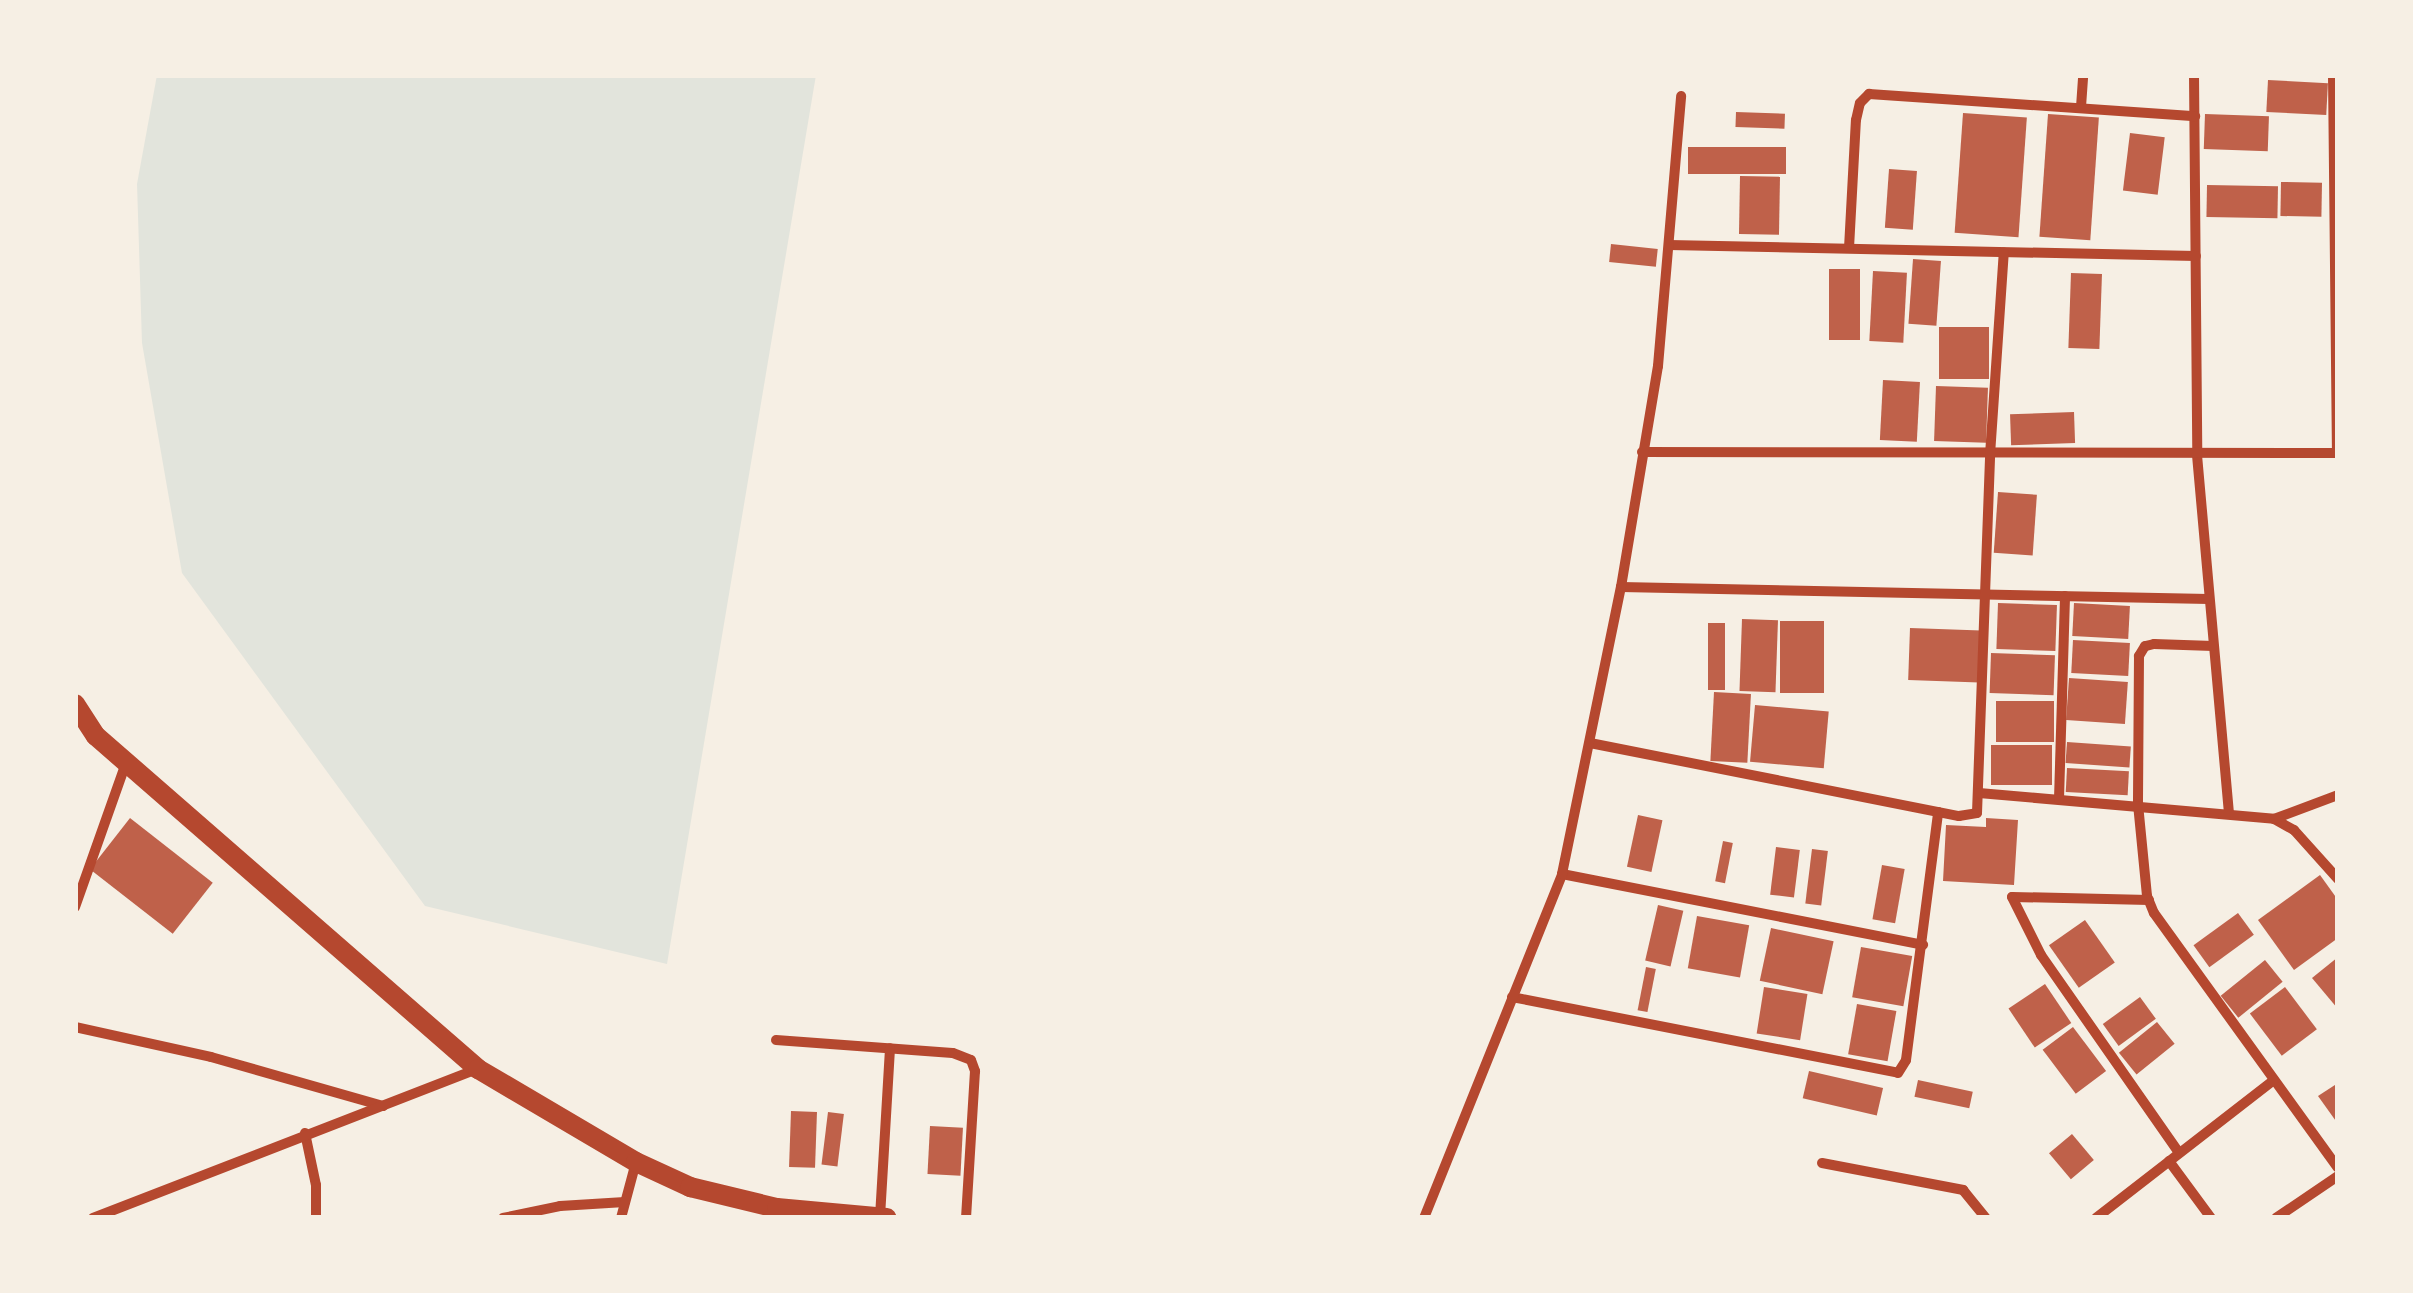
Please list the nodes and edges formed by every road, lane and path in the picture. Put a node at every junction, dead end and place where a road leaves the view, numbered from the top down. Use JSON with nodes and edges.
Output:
{"nodes":[{"id":1,"x":2083,"y":75,"type":"edge"},
{"id":2,"x":2194,"y":75,"type":"edge"},
{"id":3,"x":2333,"y":75,"type":"edge"},
{"id":4,"x":1682,"y":96,"type":"dead end"},
{"id":5,"x":2082,"y":107,"type":"junction"},
{"id":6,"x":2194,"y":116,"type":"junction"},
{"id":7,"x":2335,"y":144,"type":"edge"},
{"id":8,"x":1669,"y":244,"type":"junction"},
{"id":9,"x":1849,"y":248,"type":"junction"},
{"id":10,"x":2004,"y":252,"type":"junction"},
{"id":11,"x":2196,"y":256,"type":"junction"},
{"id":12,"x":1642,"y":452,"type":"junction"},
{"id":13,"x":2337,"y":453,"type":"edge"},
{"id":14,"x":1990,"y":455,"type":"junction"},
{"id":15,"x":2197,"y":455,"type":"junction"},
{"id":16,"x":1621,"y":587,"type":"junction"},
{"id":17,"x":1985,"y":594,"type":"junction"},
{"id":18,"x":2065,"y":596,"type":"junction"},
{"id":19,"x":2209,"y":600,"type":"junction"},
{"id":20,"x":2213,"y":646,"type":"junction"},
{"id":21,"x":75,"y":704,"type":"edge"},
{"id":22,"x":1590,"y":743,"type":"junction"},
{"id":23,"x":126,"y":762,"type":"junction"},
{"id":24,"x":1980,"y":792,"type":"junction"},
{"id":25,"x":2338,"y":796,"type":"edge"},
{"id":26,"x":2059,"y":799,"type":"junction"},
{"id":27,"x":2138,"y":804,"type":"junction"},
{"id":28,"x":1938,"y":812,"type":"junction"},
{"id":29,"x":2229,"y":813,"type":"junction"},
{"id":30,"x":2274,"y":819,"type":"junction"},
{"id":31,"x":1562,"y":874,"type":"junction"},
{"id":32,"x":2338,"y":879,"type":"edge"},
{"id":33,"x":2149,"y":900,"type":"junction"},
{"id":34,"x":75,"y":907,"type":"edge"},
{"id":35,"x":1924,"y":945,"type":"junction"},
{"id":36,"x":1512,"y":997,"type":"junction"},
{"id":37,"x":75,"y":1028,"type":"edge"},
{"id":38,"x":776,"y":1040,"type":"dead end"},
{"id":39,"x":890,"y":1048,"type":"junction"},
{"id":40,"x":478,"y":1068,"type":"junction"},
{"id":41,"x":2274,"y":1080,"type":"junction"},
{"id":42,"x":384,"y":1106,"type":"junction"},
{"id":43,"x":305,"y":1133,"type":"junction"},
{"id":44,"x":2174,"y":1157,"type":"junction"},
{"id":45,"x":636,"y":1162,"type":"junction"},
{"id":46,"x":1822,"y":1163,"type":"dead end"},
{"id":47,"x":2338,"y":1172,"type":"edge"},
{"id":48,"x":625,"y":1202,"type":"junction"},
{"id":49,"x":880,"y":1217,"type":"edge"},
{"id":50,"x":94,"y":1218,"type":"edge"},
{"id":51,"x":316,"y":1218,"type":"edge"},
{"id":52,"x":503,"y":1218,"type":"edge"},
{"id":53,"x":621,"y":1218,"type":"edge"},
{"id":54,"x":887,"y":1218,"type":"edge"},
{"id":55,"x":966,"y":1218,"type":"edge"},
{"id":56,"x":1424,"y":1218,"type":"edge"},
{"id":57,"x":1986,"y":1218,"type":"edge"},
{"id":58,"x":2096,"y":1218,"type":"edge"},
{"id":59,"x":2212,"y":1218,"type":"edge"},
{"id":60,"x":2276,"y":1218,"type":"edge"}],
"edges":[{"from":1,"to":5,"type":"street"},
{"from":2,"to":6,"type":"street"},
{"from":3,"to":7,"type":"street"},
{"from":4,"to":8,"type":"street"},
{"from":5,"to":6,"type":"street"},
{"from":5,"to":9,"type":"street"},
{"from":6,"to":11,"type":"street"},
{"from":7,"to":13,"type":"street"},
{"from":8,"to":9,"type":"street"},
{"from":8,"to":12,"type":"street"},
{"from":9,"to":10,"type":"street"},
{"from":10,"to":11,"type":"street"},
{"from":10,"to":14,"type":"street"},
{"from":11,"to":15,"type":"street"},
{"from":12,"to":14,"type":"street"},
{"from":12,"to":16,"type":"street"},
{"from":13,"to":15,"type":"street"},
{"from":14,"to":15,"type":"street"},
{"from":14,"to":17,"type":"street"},
{"from":15,"to":19,"type":"street"},
{"from":16,"to":17,"type":"street"},
{"from":16,"to":22,"type":"street"},
{"from":17,"to":18,"type":"street"},
{"from":17,"to":24,"type":"street"},
{"from":18,"to":19,"type":"street"},
{"from":18,"to":26,"type":"street"},
{"from":19,"to":20,"type":"street"},
{"from":20,"to":27,"type":"street"},
{"from":20,"to":29,"type":"street"},
{"from":21,"to":23,"type":"main road"},
{"from":22,"to":28,"type":"street"},
{"from":22,"to":31,"type":"street"},
{"from":23,"to":34,"type":"street"},
{"from":23,"to":40,"type":"main road"},
{"from":24,"to":26,"type":"street"},
{"from":24,"to":28,"type":"street"},
{"from":25,"to":30,"type":"street"},
{"from":26,"to":27,"type":"street"},
{"from":27,"to":29,"type":"street"},
{"from":27,"to":33,"type":"street"},
{"from":28,"to":35,"type":"street"},
{"from":29,"to":30,"type":"street"},
{"from":30,"to":32,"type":"street"},
{"from":31,"to":35,"type":"street"},
{"from":31,"to":36,"type":"street"},
{"from":33,"to":41,"type":"street"},
{"from":33,"to":44,"type":"street"},
{"from":35,"to":36,"type":"street"},
{"from":36,"to":56,"type":"street"},
{"from":37,"to":42,"type":"street"},
{"from":38,"to":39,"type":"street"},
{"from":39,"to":49,"type":"street"},
{"from":39,"to":55,"type":"street"},
{"from":40,"to":42,"type":"street"},
{"from":40,"to":45,"type":"main road"},
{"from":41,"to":44,"type":"street"},
{"from":41,"to":47,"type":"street"},
{"from":42,"to":43,"type":"street"},
{"from":43,"to":50,"type":"street"},
{"from":43,"to":51,"type":"street"},
{"from":44,"to":58,"type":"street"},
{"from":44,"to":59,"type":"street"},
{"from":45,"to":48,"type":"street"},
{"from":45,"to":49,"type":"main road"},
{"from":46,"to":57,"type":"street"},
{"from":47,"to":60,"type":"street"},
{"from":48,"to":52,"type":"street"},
{"from":48,"to":53,"type":"street"},
{"from":49,"to":54,"type":"main road"}]}
